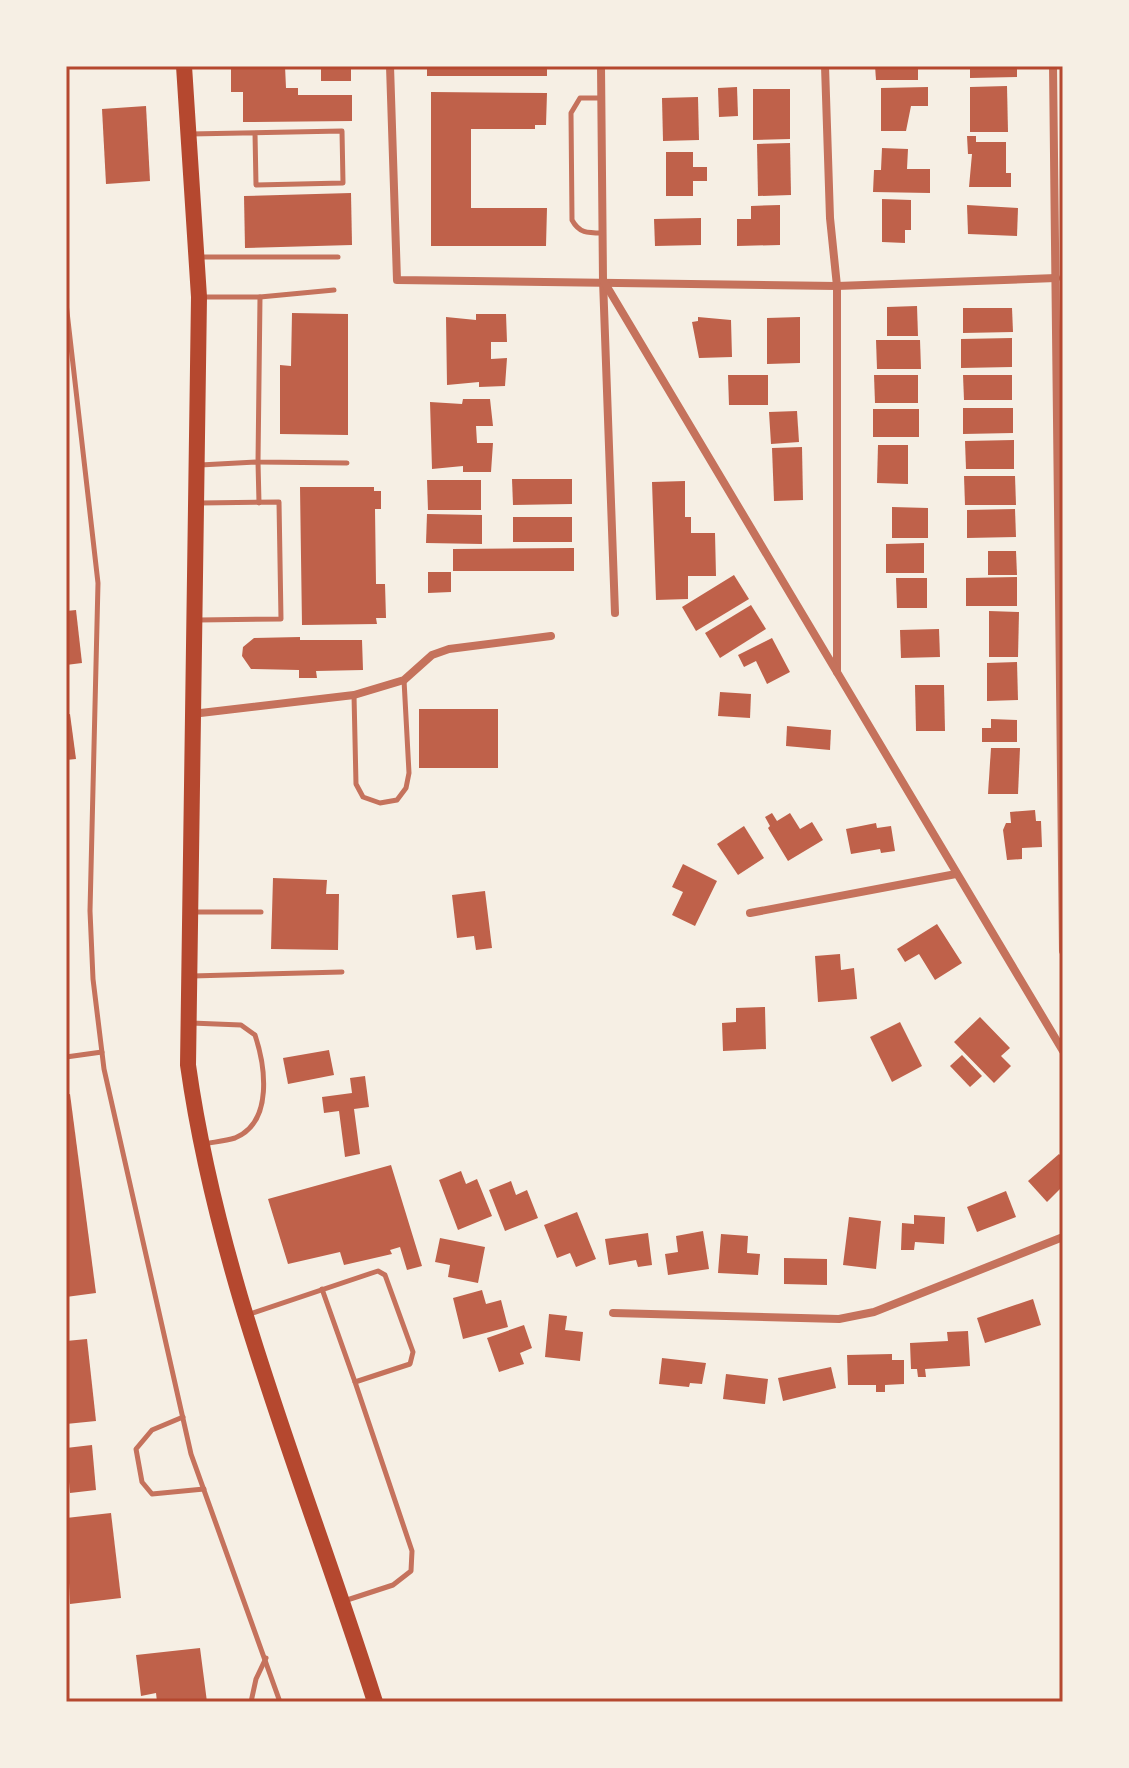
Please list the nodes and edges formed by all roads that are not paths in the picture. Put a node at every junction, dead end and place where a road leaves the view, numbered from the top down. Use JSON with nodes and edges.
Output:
{"nodes":[{"id":1,"x":184,"y":66,"type":"edge"},
{"id":2,"x":390,"y":66,"type":"edge"},
{"id":3,"x":601,"y":66,"type":"edge"},
{"id":4,"x":825,"y":66,"type":"edge"},
{"id":5,"x":1053,"y":66,"type":"edge"},
{"id":6,"x":601,"y":98,"type":"junction"},
{"id":7,"x":255,"y":133,"type":"junction"},
{"id":8,"x":189,"y":134,"type":"junction"},
{"id":9,"x":602,"y":233,"type":"junction"},
{"id":10,"x":196,"y":257,"type":"junction"},
{"id":11,"x":338,"y":257,"type":"dead end"},
{"id":12,"x":1056,"y":278,"type":"junction"},
{"id":13,"x":603,"y":280,"type":"junction"},
{"id":14,"x":837,"y":286,"type":"junction"},
{"id":15,"x":334,"y":290,"type":"dead end"},
{"id":16,"x":199,"y":297,"type":"junction"},
{"id":17,"x":260,"y":297,"type":"junction"},
{"id":18,"x":66,"y":303,"type":"edge"},
{"id":19,"x":258,"y":462,"type":"junction"},
{"id":20,"x":347,"y":463,"type":"dead end"},
{"id":21,"x":196,"y":465,"type":"junction"},
{"id":22,"x":195,"y":503,"type":"junction"},
{"id":23,"x":259,"y":503,"type":"junction"},
{"id":24,"x":615,"y":613,"type":"dead end"},
{"id":25,"x":193,"y":620,"type":"junction"},
{"id":26,"x":551,"y":636,"type":"dead end"},
{"id":27,"x":837,"y":673,"type":"junction"},
{"id":28,"x":404,"y":680,"type":"junction"},
{"id":29,"x":354,"y":695,"type":"junction"},
{"id":30,"x":191,"y":714,"type":"junction"},
{"id":31,"x":956,"y":874,"type":"junction"},
{"id":32,"x":188,"y":912,"type":"junction"},
{"id":33,"x":261,"y":912,"type":"dead end"},
{"id":34,"x":750,"y":913,"type":"dead end"},
{"id":35,"x":1063,"y":951,"type":"edge"},
{"id":36,"x":342,"y":972,"type":"dead end"},
{"id":37,"x":187,"y":976,"type":"junction"},
{"id":38,"x":186,"y":1023,"type":"junction"},
{"id":39,"x":1063,"y":1051,"type":"edge"},
{"id":40,"x":102,"y":1052,"type":"junction"},
{"id":41,"x":66,"y":1057,"type":"edge"},
{"id":42,"x":201,"y":1145,"type":"junction"},
{"id":43,"x":1063,"y":1237,"type":"edge"},
{"id":44,"x":322,"y":1289,"type":"junction"},
{"id":45,"x":613,"y":1313,"type":"dead end"},
{"id":46,"x":246,"y":1315,"type":"junction"},
{"id":47,"x":355,"y":1382,"type":"junction"},
{"id":48,"x":183,"y":1417,"type":"junction"},
{"id":49,"x":204,"y":1489,"type":"junction"},
{"id":50,"x":344,"y":1601,"type":"junction"},
{"id":51,"x":266,"y":1658,"type":"junction"},
{"id":52,"x":251,"y":1702,"type":"edge"},
{"id":53,"x":280,"y":1702,"type":"edge"},
{"id":54,"x":375,"y":1702,"type":"edge"}],
"edges":[{"from":1,"to":8,"type":"main road"},
{"from":2,"to":13,"type":"street"},
{"from":3,"to":6,"type":"street"},
{"from":4,"to":14,"type":"street"},
{"from":5,"to":12,"type":"street"},
{"from":6,"to":9,"type":"street"},
{"from":6,"to":9,"type":"lane"},
{"from":7,"to":7,"type":"lane"},
{"from":7,"to":8,"type":"lane"},
{"from":8,"to":10,"type":"main road"},
{"from":9,"to":13,"type":"street"},
{"from":10,"to":11,"type":"lane"},
{"from":10,"to":16,"type":"main road"},
{"from":12,"to":14,"type":"street"},
{"from":12,"to":35,"type":"street"},
{"from":13,"to":14,"type":"street"},
{"from":13,"to":24,"type":"street"},
{"from":13,"to":27,"type":"street"},
{"from":14,"to":27,"type":"street"},
{"from":15,"to":17,"type":"lane"},
{"from":16,"to":17,"type":"lane"},
{"from":16,"to":21,"type":"main road"},
{"from":17,"to":19,"type":"lane"},
{"from":18,"to":40,"type":"lane"},
{"from":19,"to":20,"type":"lane"},
{"from":19,"to":21,"type":"lane"},
{"from":19,"to":23,"type":"lane"},
{"from":21,"to":22,"type":"main road"},
{"from":22,"to":23,"type":"lane"},
{"from":22,"to":25,"type":"main road"},
{"from":23,"to":25,"type":"lane"},
{"from":25,"to":30,"type":"main road"},
{"from":26,"to":28,"type":"street"},
{"from":27,"to":31,"type":"street"},
{"from":28,"to":29,"type":"street"},
{"from":28,"to":29,"type":"lane"},
{"from":29,"to":30,"type":"street"},
{"from":30,"to":32,"type":"main road"},
{"from":31,"to":34,"type":"street"},
{"from":31,"to":39,"type":"street"},
{"from":32,"to":33,"type":"lane"},
{"from":32,"to":37,"type":"main road"},
{"from":36,"to":37,"type":"lane"},
{"from":37,"to":38,"type":"main road"},
{"from":38,"to":42,"type":"main road"},
{"from":38,"to":42,"type":"lane"},
{"from":40,"to":41,"type":"lane"},
{"from":40,"to":48,"type":"lane"},
{"from":42,"to":46,"type":"main road"},
{"from":43,"to":45,"type":"street"},
{"from":44,"to":46,"type":"lane"},
{"from":44,"to":47,"type":"lane"},
{"from":44,"to":47,"type":"lane"},
{"from":46,"to":50,"type":"main road"},
{"from":47,"to":50,"type":"lane"},
{"from":48,"to":49,"type":"lane"},
{"from":48,"to":49,"type":"lane"},
{"from":49,"to":51,"type":"lane"},
{"from":50,"to":54,"type":"main road"},
{"from":51,"to":52,"type":"lane"},
{"from":51,"to":53,"type":"lane"}]}
